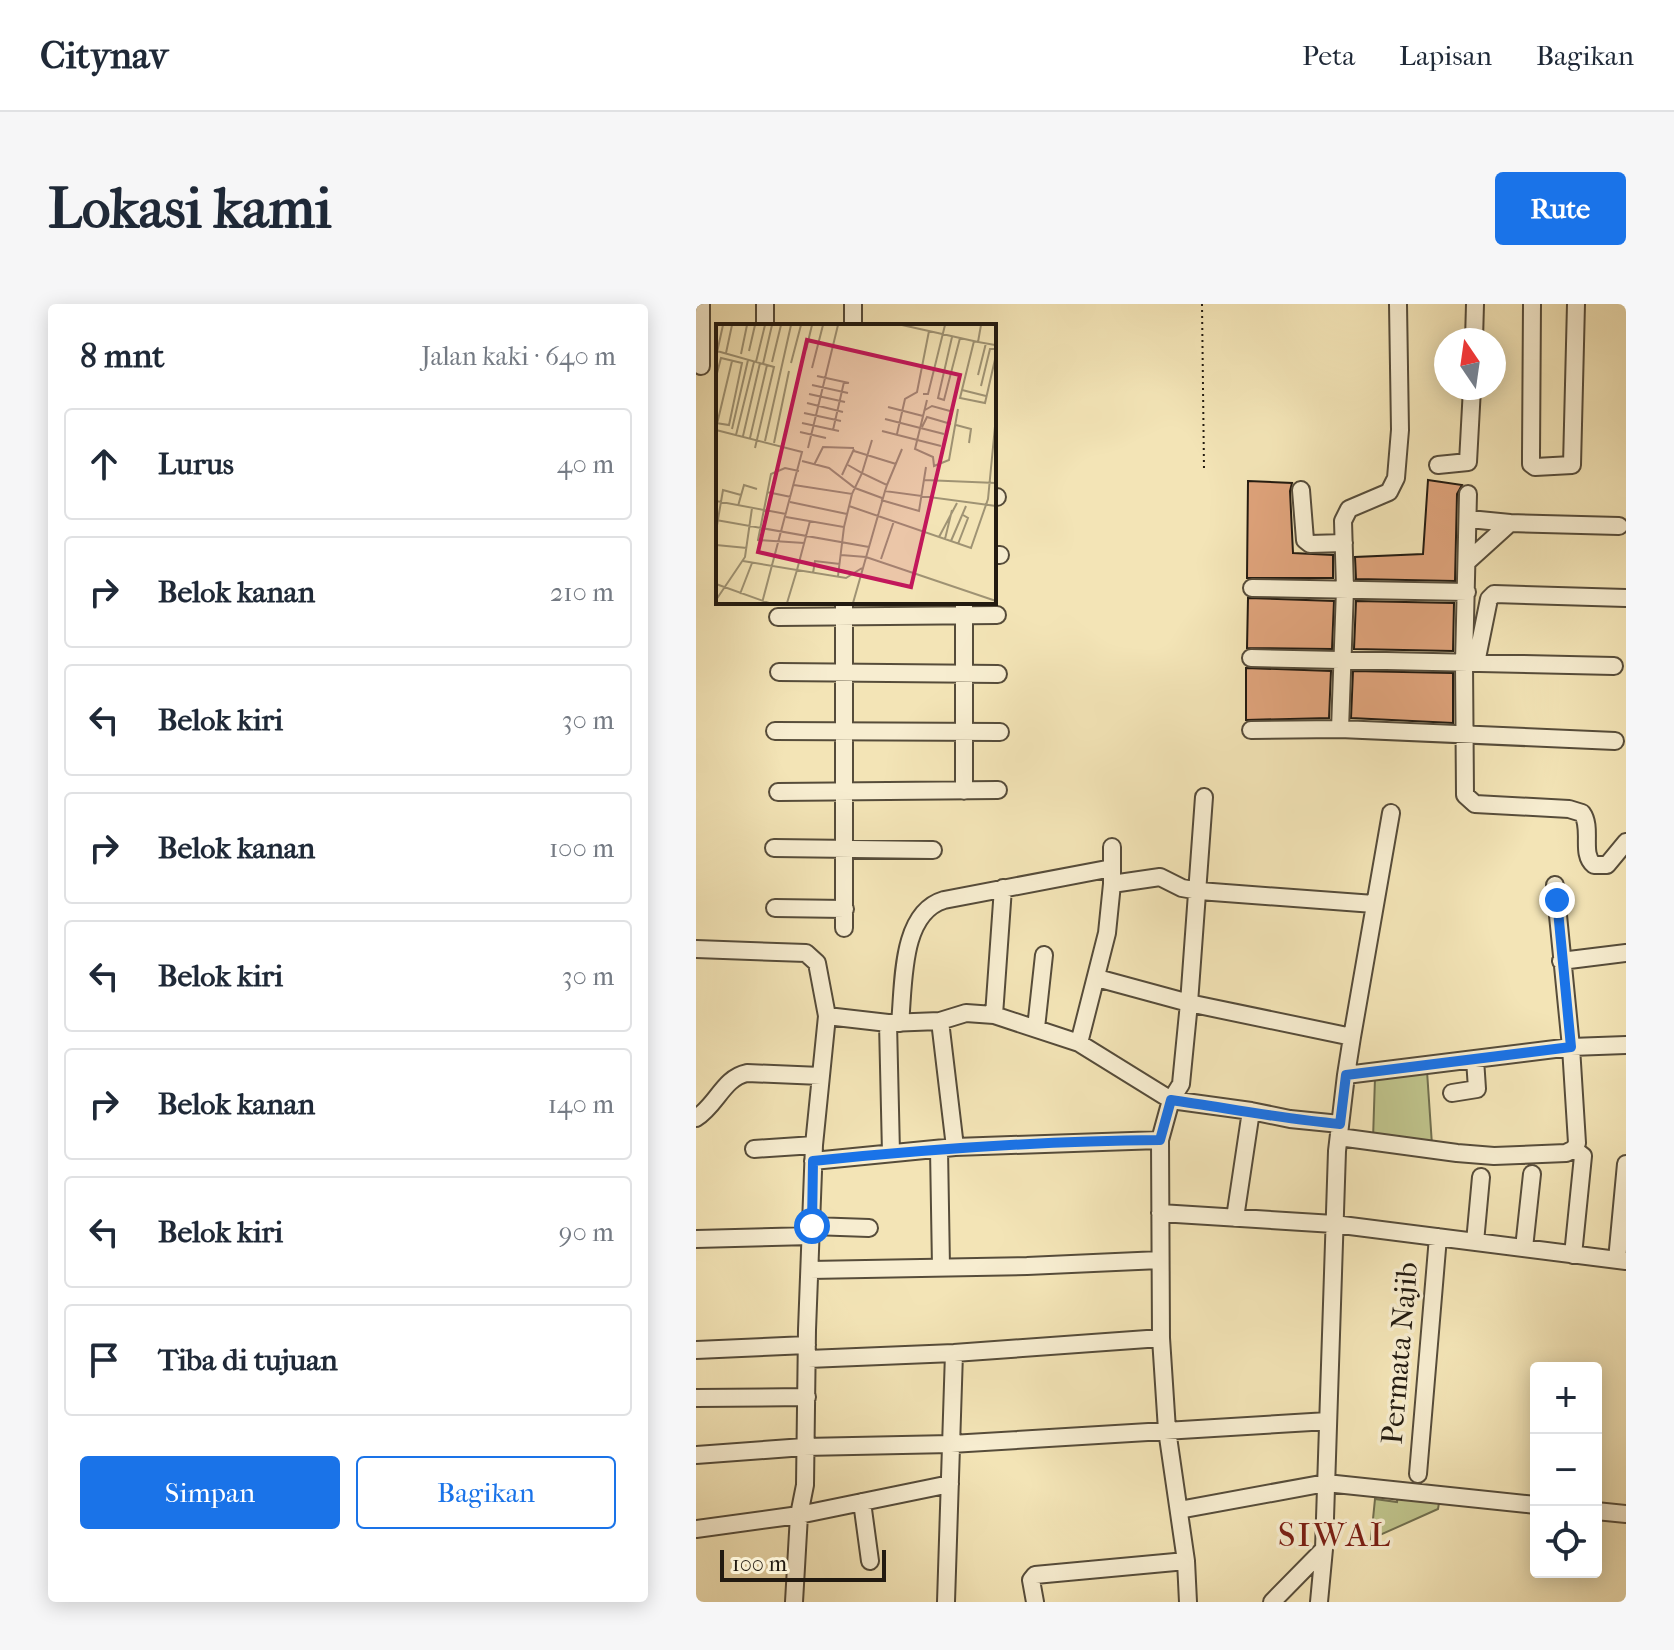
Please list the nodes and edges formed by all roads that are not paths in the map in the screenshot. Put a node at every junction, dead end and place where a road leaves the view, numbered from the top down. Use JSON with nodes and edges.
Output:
{"nodes":[{"id":1,"x":701,"y":304,"type":"edge"},
{"id":2,"x":1398,"y":304,"type":"edge"},
{"id":3,"x":1475,"y":304,"type":"edge"},
{"id":4,"x":1532,"y":304,"type":"edge"},
{"id":5,"x":1576,"y":304,"type":"edge"},
{"id":6,"x":1474,"y":328,"type":"edge"},
{"id":7,"x":701,"y":366,"type":"dead end"},
{"id":8,"x":1471,"y":400,"type":"edge"},
{"id":9,"x":1438,"y":465,"type":"dead end"},
{"id":10,"x":1301,"y":490,"type":"dead end"},
{"id":11,"x":1468,"y":494,"type":"dead end"},
{"id":12,"x":1469,"y":519,"type":"junction"},
{"id":13,"x":1510,"y":523,"type":"junction"},
{"id":14,"x":1619,"y":526,"type":"dead end"},
{"id":15,"x":1344,"y":543,"type":"junction"},
{"id":16,"x":1468,"y":561,"type":"junction"},
{"id":17,"x":1252,"y":588,"type":"dead end"},
{"id":18,"x":1345,"y":589,"type":"junction"},
{"id":19,"x":1467,"y":592,"type":"junction"},
{"id":20,"x":1626,"y":598,"type":"edge"},
{"id":21,"x":844,"y":608,"type":"edge"},
{"id":22,"x":964,"y":609,"type":"edge"},
{"id":23,"x":997,"y":615,"type":"dead end"},
{"id":24,"x":778,"y":617,"type":"dead end"},
{"id":25,"x":1251,"y":658,"type":"dead end"},
{"id":26,"x":1343,"y":660,"type":"junction"},
{"id":27,"x":1470,"y":663,"type":"junction"},
{"id":28,"x":1614,"y":666,"type":"dead end"},
{"id":29,"x":779,"y":672,"type":"dead end"},
{"id":30,"x":845,"y":673,"type":"junction"},
{"id":31,"x":964,"y":674,"type":"junction"},
{"id":32,"x":998,"y":674,"type":"dead end"},
{"id":33,"x":1340,"y":729,"type":"junction"},
{"id":34,"x":1251,"y":730,"type":"dead end"},
{"id":35,"x":775,"y":731,"type":"dead end"},
{"id":36,"x":964,"y":732,"type":"junction"},
{"id":37,"x":1000,"y":732,"type":"dead end"},
{"id":38,"x":846,"y":733,"type":"junction"},
{"id":39,"x":1465,"y":733,"type":"junction"},
{"id":40,"x":1615,"y":741,"type":"dead end"},
{"id":41,"x":998,"y":790,"type":"dead end"},
{"id":42,"x":964,"y":791,"type":"junction"},
{"id":43,"x":778,"y":792,"type":"dead end"},
{"id":44,"x":845,"y":792,"type":"junction"},
{"id":45,"x":1204,"y":797,"type":"dead end"},
{"id":46,"x":1391,"y":813,"type":"dead end"},
{"id":47,"x":1626,"y":842,"type":"edge"},
{"id":48,"x":1112,"y":847,"type":"dead end"},
{"id":49,"x":774,"y":848,"type":"dead end"},
{"id":50,"x":845,"y":849,"type":"junction"},
{"id":51,"x":933,"y":850,"type":"dead end"},
{"id":52,"x":1112,"y":876,"type":"junction"},
{"id":53,"x":1555,"y":885,"type":"dead end"},
{"id":54,"x":1003,"y":888,"type":"junction"},
{"id":55,"x":1199,"y":891,"type":"junction"},
{"id":56,"x":1374,"y":904,"type":"junction"},
{"id":57,"x":775,"y":908,"type":"dead end"},
{"id":58,"x":845,"y":909,"type":"junction"},
{"id":59,"x":844,"y":928,"type":"dead end"},
{"id":60,"x":696,"y":949,"type":"edge"},
{"id":61,"x":1626,"y":953,"type":"edge"},
{"id":62,"x":1044,"y":955,"type":"dead end"},
{"id":63,"x":1561,"y":961,"type":"junction"},
{"id":64,"x":1097,"y":978,"type":"junction"},
{"id":65,"x":1189,"y":1003,"type":"junction"},
{"id":66,"x":825,"y":1008,"type":"junction"},
{"id":67,"x":994,"y":1015,"type":"junction"},
{"id":68,"x":940,"y":1021,"type":"junction"},
{"id":69,"x":894,"y":1023,"type":"junction"},
{"id":70,"x":1036,"y":1028,"type":"junction"},
{"id":71,"x":1352,"y":1037,"type":"junction"},
{"id":72,"x":1079,"y":1043,"type":"junction"},
{"id":73,"x":1626,"y":1045,"type":"edge"},
{"id":74,"x":1571,"y":1047,"type":"junction"},
{"id":75,"x":1475,"y":1059,"type":"junction"},
{"id":76,"x":1346,"y":1075,"type":"junction"},
{"id":77,"x":821,"y":1076,"type":"junction"},
{"id":78,"x":1452,"y":1093,"type":"dead end"},
{"id":79,"x":1171,"y":1100,"type":"junction"},
{"id":80,"x":1251,"y":1111,"type":"junction"},
{"id":81,"x":696,"y":1118,"type":"edge"},
{"id":82,"x":1340,"y":1130,"type":"junction"},
{"id":83,"x":1160,"y":1140,"type":"junction"},
{"id":84,"x":947,"y":1148,"type":"junction"},
{"id":85,"x":754,"y":1149,"type":"dead end"},
{"id":86,"x":1574,"y":1149,"type":"junction"},
{"id":87,"x":814,"y":1153,"type":"junction"},
{"id":88,"x":891,"y":1153,"type":"junction"},
{"id":89,"x":1626,"y":1164,"type":"edge"},
{"id":90,"x":1532,"y":1174,"type":"dead end"},
{"id":91,"x":1481,"y":1177,"type":"dead end"},
{"id":92,"x":1160,"y":1213,"type":"junction"},
{"id":93,"x":1235,"y":1218,"type":"junction"},
{"id":94,"x":1334,"y":1224,"type":"junction"},
{"id":95,"x":869,"y":1228,"type":"dead end"},
{"id":96,"x":811,"y":1231,"type":"junction"},
{"id":97,"x":1438,"y":1237,"type":"junction"},
{"id":98,"x":696,"y":1239,"type":"edge"},
{"id":99,"x":1475,"y":1242,"type":"junction"},
{"id":100,"x":1524,"y":1248,"type":"junction"},
{"id":101,"x":1573,"y":1255,"type":"junction"},
{"id":102,"x":1160,"y":1260,"type":"junction"},
{"id":103,"x":1621,"y":1261,"type":"edge"},
{"id":104,"x":941,"y":1267,"type":"junction"},
{"id":105,"x":810,"y":1270,"type":"junction"},
{"id":106,"x":1161,"y":1338,"type":"junction"},
{"id":107,"x":696,"y":1350,"type":"edge"},
{"id":108,"x":807,"y":1352,"type":"junction"},
{"id":109,"x":954,"y":1353,"type":"junction"},
{"id":110,"x":807,"y":1397,"type":"junction"},
{"id":111,"x":696,"y":1398,"type":"edge"},
{"id":112,"x":1328,"y":1421,"type":"junction"},
{"id":113,"x":1167,"y":1430,"type":"junction"},
{"id":114,"x":951,"y":1444,"type":"junction"},
{"id":115,"x":804,"y":1447,"type":"junction"},
{"id":116,"x":696,"y":1455,"type":"edge"},
{"id":117,"x":1418,"y":1474,"type":"dead end"},
{"id":118,"x":1326,"y":1483,"type":"junction"},
{"id":119,"x":950,"y":1484,"type":"junction"},
{"id":120,"x":862,"y":1502,"type":"junction"},
{"id":121,"x":1530,"y":1504,"type":"edge"},
{"id":122,"x":1179,"y":1510,"type":"junction"},
{"id":123,"x":1602,"y":1512,"type":"edge"},
{"id":124,"x":1626,"y":1514,"type":"edge"},
{"id":125,"x":799,"y":1515,"type":"junction"},
{"id":126,"x":696,"y":1529,"type":"edge"},
{"id":127,"x":1324,"y":1549,"type":"junction"},
{"id":128,"x":870,"y":1561,"type":"dead end"},
{"id":129,"x":1186,"y":1561,"type":"junction"},
{"id":130,"x":794,"y":1602,"type":"edge"},
{"id":131,"x":946,"y":1602,"type":"edge"},
{"id":132,"x":1035,"y":1602,"type":"edge"},
{"id":133,"x":1188,"y":1602,"type":"edge"},
{"id":134,"x":1272,"y":1602,"type":"edge"},
{"id":135,"x":1319,"y":1602,"type":"edge"}],
"edges":[{"from":1,"to":7,"type":"street"},
{"from":2,"to":15,"type":"street"},
{"from":3,"to":6,"type":"street"},
{"from":4,"to":5,"type":"street"},
{"from":8,"to":9,"type":"street"},
{"from":10,"to":15,"type":"street"},
{"from":11,"to":12,"type":"street"},
{"from":12,"to":13,"type":"street"},
{"from":12,"to":16,"type":"street"},
{"from":13,"to":14,"type":"street"},
{"from":13,"to":16,"type":"street"},
{"from":15,"to":18,"type":"street"},
{"from":16,"to":19,"type":"street"},
{"from":17,"to":18,"type":"street"},
{"from":18,"to":19,"type":"street"},
{"from":18,"to":26,"type":"street"},
{"from":19,"to":27,"type":"street"},
{"from":20,"to":27,"type":"street"},
{"from":21,"to":22,"type":"street"},
{"from":21,"to":24,"type":"street"},
{"from":21,"to":30,"type":"street"},
{"from":22,"to":23,"type":"street"},
{"from":22,"to":31,"type":"street"},
{"from":25,"to":26,"type":"street"},
{"from":26,"to":27,"type":"street"},
{"from":26,"to":33,"type":"street"},
{"from":27,"to":28,"type":"street"},
{"from":27,"to":39,"type":"street"},
{"from":29,"to":30,"type":"street"},
{"from":30,"to":31,"type":"street"},
{"from":30,"to":38,"type":"street"},
{"from":31,"to":32,"type":"street"},
{"from":31,"to":36,"type":"street"},
{"from":33,"to":34,"type":"street"},
{"from":33,"to":39,"type":"street"},
{"from":35,"to":38,"type":"street"},
{"from":36,"to":37,"type":"street"},
{"from":36,"to":38,"type":"street"},
{"from":36,"to":42,"type":"street"},
{"from":38,"to":44,"type":"street"},
{"from":39,"to":40,"type":"street"},
{"from":39,"to":47,"type":"street"},
{"from":41,"to":42,"type":"street"},
{"from":42,"to":44,"type":"street"},
{"from":43,"to":44,"type":"street"},
{"from":44,"to":50,"type":"street"},
{"from":45,"to":55,"type":"street"},
{"from":46,"to":56,"type":"street"},
{"from":48,"to":52,"type":"street"},
{"from":49,"to":50,"type":"street"},
{"from":50,"to":51,"type":"street"},
{"from":50,"to":58,"type":"street"},
{"from":52,"to":54,"type":"street"},
{"from":52,"to":55,"type":"street"},
{"from":52,"to":64,"type":"street"},
{"from":53,"to":63,"type":"street"},
{"from":54,"to":67,"type":"street"},
{"from":54,"to":69,"type":"street"},
{"from":55,"to":56,"type":"street"},
{"from":55,"to":65,"type":"street"},
{"from":56,"to":71,"type":"street"},
{"from":57,"to":58,"type":"street"},
{"from":58,"to":59,"type":"street"},
{"from":60,"to":66,"type":"street"},
{"from":61,"to":63,"type":"street"},
{"from":62,"to":70,"type":"street"},
{"from":63,"to":74,"type":"street"},
{"from":64,"to":65,"type":"street"},
{"from":64,"to":72,"type":"street"},
{"from":65,"to":71,"type":"street"},
{"from":65,"to":79,"type":"street"},
{"from":66,"to":69,"type":"street"},
{"from":66,"to":77,"type":"street"},
{"from":67,"to":68,"type":"street"},
{"from":67,"to":70,"type":"street"},
{"from":68,"to":69,"type":"street"},
{"from":68,"to":84,"type":"street"},
{"from":69,"to":88,"type":"street"},
{"from":70,"to":72,"type":"street"},
{"from":71,"to":76,"type":"street"},
{"from":72,"to":79,"type":"street"},
{"from":73,"to":74,"type":"street"},
{"from":74,"to":75,"type":"street"},
{"from":74,"to":86,"type":"street"},
{"from":75,"to":76,"type":"street"},
{"from":75,"to":78,"type":"street"},
{"from":76,"to":82,"type":"street"},
{"from":77,"to":81,"type":"street"},
{"from":77,"to":87,"type":"street"},
{"from":79,"to":80,"type":"street"},
{"from":79,"to":83,"type":"street"},
{"from":80,"to":82,"type":"street"},
{"from":80,"to":93,"type":"street"},
{"from":82,"to":86,"type":"street"},
{"from":82,"to":94,"type":"street"},
{"from":83,"to":84,"type":"street"},
{"from":83,"to":92,"type":"street"},
{"from":84,"to":88,"type":"street"},
{"from":84,"to":104,"type":"street"},
{"from":85,"to":87,"type":"street"},
{"from":86,"to":101,"type":"street"},
{"from":87,"to":88,"type":"street"},
{"from":87,"to":96,"type":"street"},
{"from":89,"to":103,"type":"street"},
{"from":90,"to":100,"type":"street"},
{"from":91,"to":99,"type":"street"},
{"from":92,"to":93,"type":"street"},
{"from":92,"to":102,"type":"street"},
{"from":93,"to":94,"type":"street"},
{"from":94,"to":97,"type":"street"},
{"from":94,"to":112,"type":"street"},
{"from":95,"to":96,"type":"street"},
{"from":96,"to":98,"type":"street"},
{"from":96,"to":105,"type":"street"},
{"from":97,"to":99,"type":"street"},
{"from":97,"to":117,"type":"street","name":"Permata Najib"},
{"from":99,"to":100,"type":"street"},
{"from":100,"to":101,"type":"street"},
{"from":101,"to":103,"type":"street"},
{"from":102,"to":104,"type":"street"},
{"from":102,"to":106,"type":"street"},
{"from":104,"to":105,"type":"street"},
{"from":105,"to":108,"type":"street"},
{"from":106,"to":109,"type":"street"},
{"from":106,"to":113,"type":"street"},
{"from":107,"to":108,"type":"street"},
{"from":108,"to":109,"type":"street"},
{"from":108,"to":110,"type":"street"},
{"from":109,"to":114,"type":"street"},
{"from":110,"to":111,"type":"street"},
{"from":110,"to":115,"type":"street"},
{"from":112,"to":113,"type":"street"},
{"from":112,"to":118,"type":"street"},
{"from":113,"to":114,"type":"street"},
{"from":113,"to":122,"type":"street"},
{"from":114,"to":115,"type":"street"},
{"from":114,"to":119,"type":"street"},
{"from":115,"to":116,"type":"street"},
{"from":115,"to":125,"type":"street"},
{"from":118,"to":121,"type":"street"},
{"from":118,"to":122,"type":"street"},
{"from":118,"to":127,"type":"street"},
{"from":119,"to":120,"type":"street"},
{"from":119,"to":131,"type":"street"},
{"from":120,"to":125,"type":"street"},
{"from":120,"to":128,"type":"street"},
{"from":122,"to":129,"type":"street"},
{"from":123,"to":124,"type":"street"},
{"from":125,"to":126,"type":"street"},
{"from":125,"to":130,"type":"street"},
{"from":127,"to":134,"type":"street"},
{"from":127,"to":135,"type":"street"},
{"from":129,"to":132,"type":"street"},
{"from":129,"to":133,"type":"street"}]}
